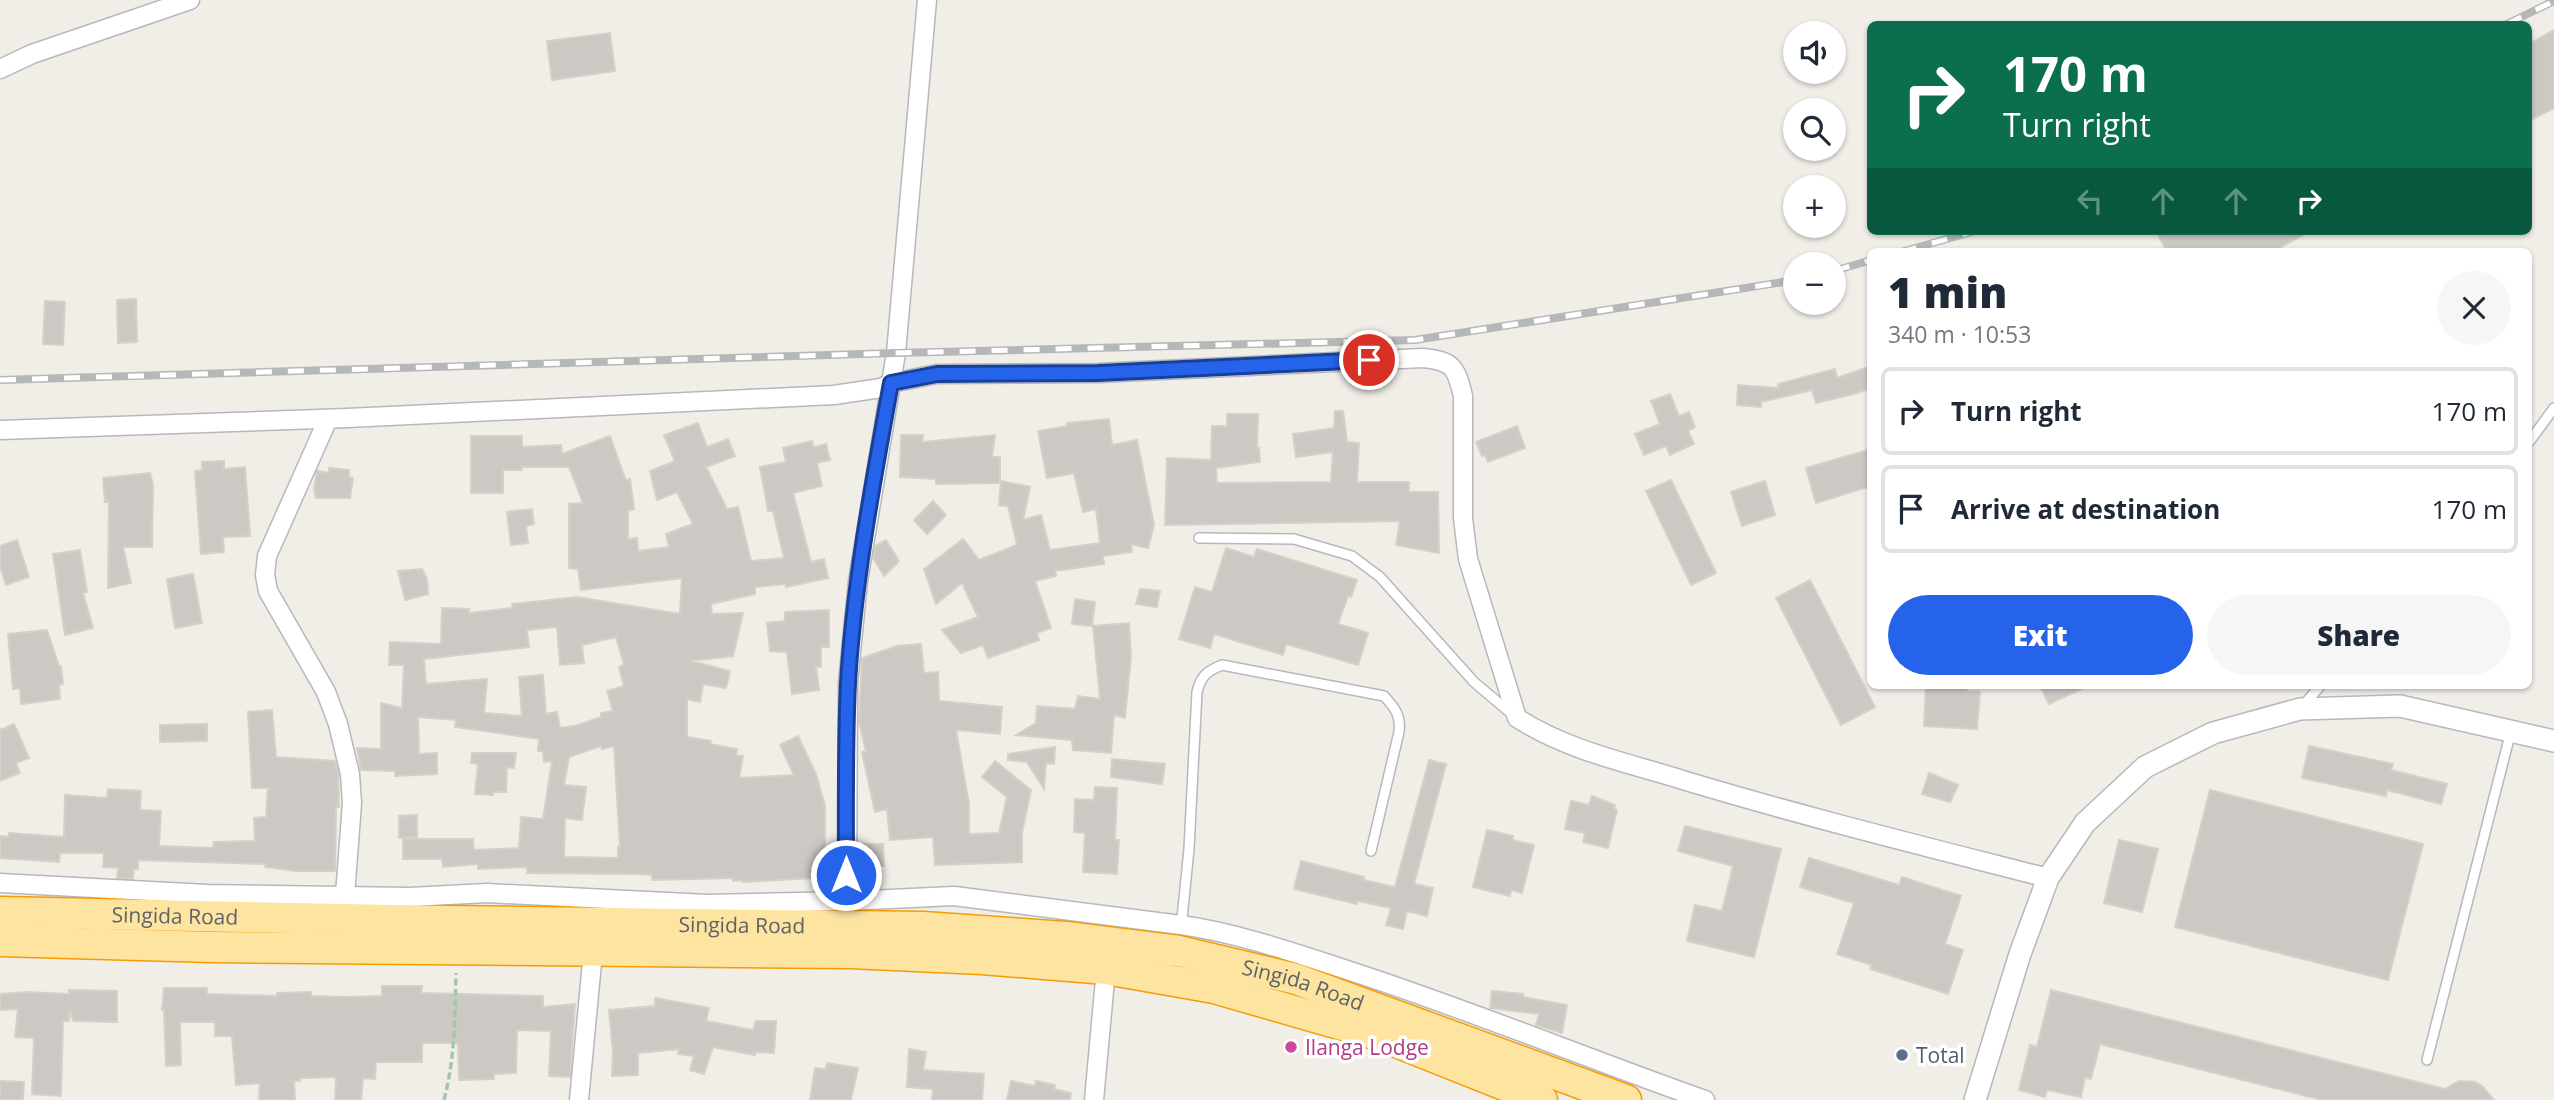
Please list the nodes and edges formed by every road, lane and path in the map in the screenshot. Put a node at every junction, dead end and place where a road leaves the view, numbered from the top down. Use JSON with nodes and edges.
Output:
{"nodes":[{"id":1,"x":190,"y":0,"type":"edge"},
{"id":2,"x":927,"y":0,"type":"edge"},
{"id":3,"x":0,"y":69,"type":"edge"},
{"id":4,"x":891,"y":383,"type":"junction"},
{"id":5,"x":2554,"y":408,"type":"edge"},
{"id":6,"x":328,"y":419,"type":"junction"},
{"id":7,"x":0,"y":430,"type":"edge"},
{"id":8,"x":2532,"y":438,"type":"edge"},
{"id":9,"x":1199,"y":538,"type":"dead end"},
{"id":10,"x":2317,"y":689,"type":"edge"},
{"id":11,"x":2300,"y":709,"type":"junction"},
{"id":12,"x":1517,"y":718,"type":"junction"},
{"id":13,"x":2511,"y":731,"type":"junction"},
{"id":14,"x":2554,"y":741,"type":"edge"},
{"id":15,"x":1371,"y":851,"type":"dead end"},
{"id":16,"x":2048,"y":878,"type":"junction"},
{"id":17,"x":0,"y":883,"type":"edge"},
{"id":18,"x":345,"y":895,"type":"junction"},
{"id":19,"x":847,"y":901,"type":"junction"},
{"id":20,"x":0,"y":912,"type":"edge"},
{"id":21,"x":1180,"y":938,"type":"junction"},
{"id":22,"x":0,"y":941,"type":"edge"},
{"id":23,"x":456,"y":950,"type":"junction"},
{"id":24,"x":593,"y":952,"type":"junction"},
{"id":25,"x":1106,"y":969,"type":"junction"},
{"id":26,"x":2427,"y":1060,"type":"dead end"},
{"id":27,"x":444,"y":1100,"type":"edge"},
{"id":28,"x":579,"y":1100,"type":"edge"},
{"id":29,"x":1094,"y":1100,"type":"edge"},
{"id":30,"x":1542,"y":1100,"type":"edge"},
{"id":31,"x":1626,"y":1100,"type":"edge"},
{"id":32,"x":1705,"y":1100,"type":"edge"},
{"id":33,"x":1976,"y":1100,"type":"edge"}],
"edges":[{"from":1,"to":3,"type":"street"},
{"from":2,"to":4,"type":"street"},
{"from":4,"to":6,"type":"street"},
{"from":4,"to":12,"type":"street"},
{"from":4,"to":19,"type":"street"},
{"from":5,"to":8,"type":"lane"},
{"from":6,"to":7,"type":"street"},
{"from":6,"to":18,"type":"street"},
{"from":9,"to":12,"type":"lane"},
{"from":10,"to":11,"type":"lane"},
{"from":11,"to":13,"type":"street"},
{"from":11,"to":16,"type":"street"},
{"from":12,"to":16,"type":"street"},
{"from":13,"to":14,"type":"street"},
{"from":13,"to":26,"type":"lane"},
{"from":15,"to":21,"type":"lane"},
{"from":16,"to":33,"type":"street"},
{"from":17,"to":18,"type":"street"},
{"from":18,"to":19,"type":"street"},
{"from":19,"to":21,"type":"street"},
{"from":20,"to":21,"type":"highway","name":"Singida Road"},
{"from":21,"to":31,"type":"highway","name":"Singida Road"},
{"from":21,"to":32,"type":"street"},
{"from":22,"to":23,"type":"highway","name":"Singida Road"},
{"from":23,"to":24,"type":"highway","name":"Singida Road"},
{"from":23,"to":27,"type":"path"},
{"from":24,"to":25,"type":"highway","name":"Singida Road"},
{"from":24,"to":28,"type":"street"},
{"from":25,"to":29,"type":"street"},
{"from":25,"to":30,"type":"highway","name":"Singida Road"}]}
